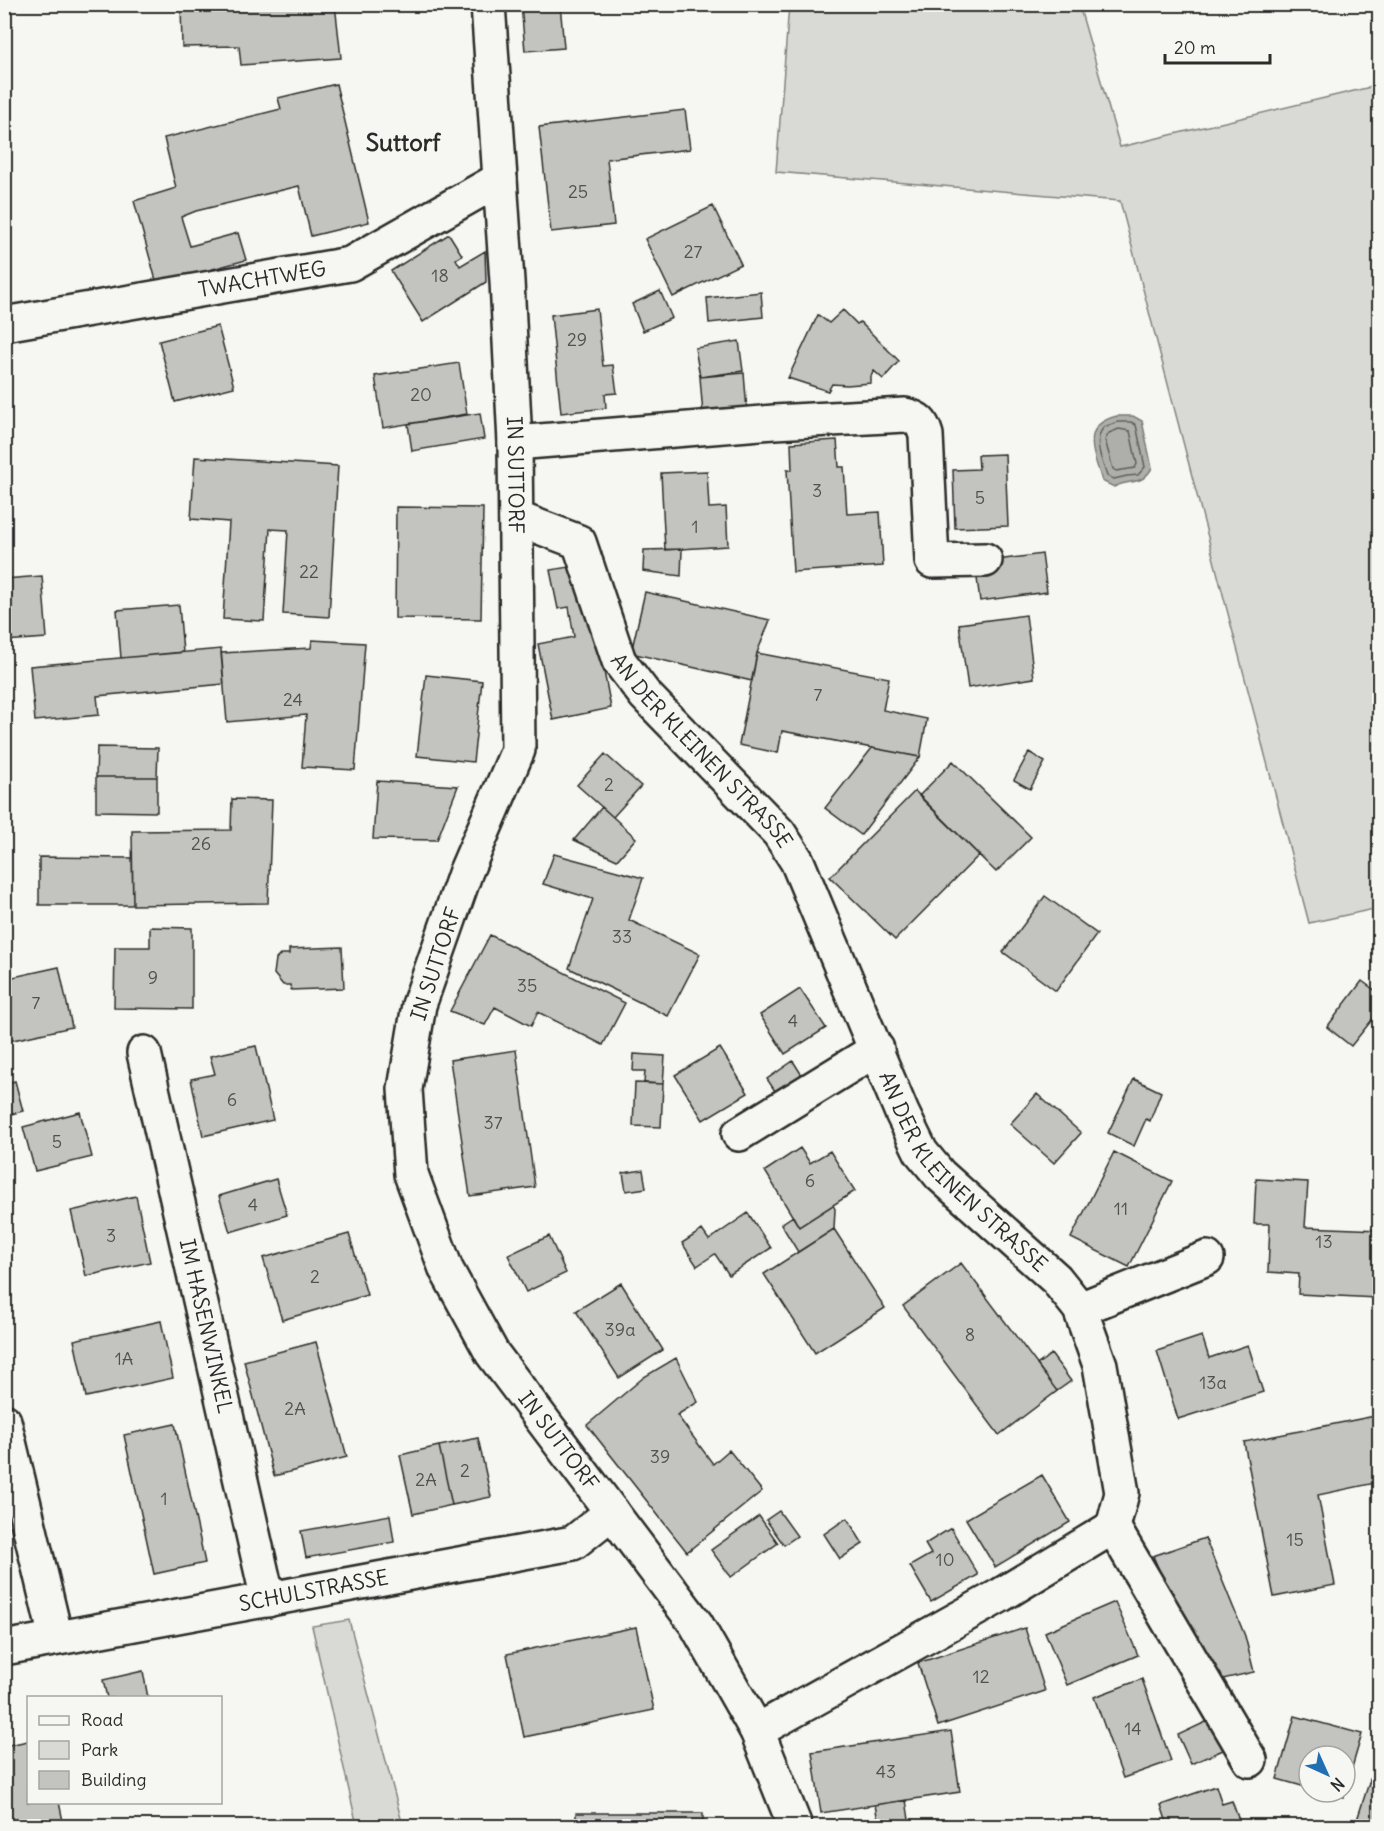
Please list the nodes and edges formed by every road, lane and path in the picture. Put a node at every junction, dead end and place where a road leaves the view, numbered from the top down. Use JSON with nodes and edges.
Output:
{"nodes":[{"id":1,"x":488,"y":4,"type":"edge"},
{"id":2,"x":501,"y":179,"type":"junction"},
{"id":3,"x":4,"y":324,"type":"edge"},
{"id":4,"x":515,"y":443,"type":"junction"},
{"id":5,"x":516,"y":518,"type":"junction"},
{"id":6,"x":985,"y":560,"type":"dead end"},
{"id":7,"x":877,"y":1049,"type":"junction"},
{"id":8,"x":144,"y":1053,"type":"dead end"},
{"id":9,"x":739,"y":1134,"type":"dead end"},
{"id":10,"x":1207,"y":1258,"type":"dead end"},
{"id":11,"x":1080,"y":1309,"type":"junction"},
{"id":12,"x":4,"y":1421,"type":"edge"},
{"id":13,"x":612,"y":1512,"type":"junction"},
{"id":14,"x":1113,"y":1527,"type":"junction"},
{"id":15,"x":268,"y":1600,"type":"junction"},
{"id":16,"x":56,"y":1638,"type":"junction"},
{"id":17,"x":4,"y":1648,"type":"edge"},
{"id":18,"x":757,"y":1731,"type":"junction"},
{"id":19,"x":1250,"y":1760,"type":"dead end"},
{"id":20,"x":795,"y":1827,"type":"edge"}],
"edges":[{"from":1,"to":2,"type":"street","name":"IN SUTTORF"},
{"from":2,"to":3,"type":"street","name":"TWACHTWEG"},
{"from":2,"to":4,"type":"street","name":"IN SUTTORF"},
{"from":4,"to":5,"type":"street","name":"IN SUTTORF"},
{"from":4,"to":6,"type":"street"},
{"from":5,"to":7,"type":"street","name":"AN DER KLEINEN STRASSE"},
{"from":5,"to":13,"type":"street","name":"IN SUTTORF"},
{"from":7,"to":9,"type":"street"},
{"from":7,"to":11,"type":"street","name":"AN DER KLEINEN STRASSE"},
{"from":8,"to":15,"type":"street","name":"IM HASENWINKEL"},
{"from":10,"to":11,"type":"street"},
{"from":11,"to":14,"type":"street","name":"AN DER KLEINEN STRASSE"},
{"from":12,"to":16,"type":"street"},
{"from":13,"to":15,"type":"street","name":"SCHULSTRASSE"},
{"from":13,"to":18,"type":"street","name":"IN SUTTORF"},
{"from":14,"to":18,"type":"street"},
{"from":14,"to":19,"type":"street"},
{"from":15,"to":16,"type":"street","name":"SCHULSTRASSE"},
{"from":16,"to":17,"type":"street","name":"SCHULSTRASSE"},
{"from":18,"to":20,"type":"street","name":"IN SUTTORF"}]}
